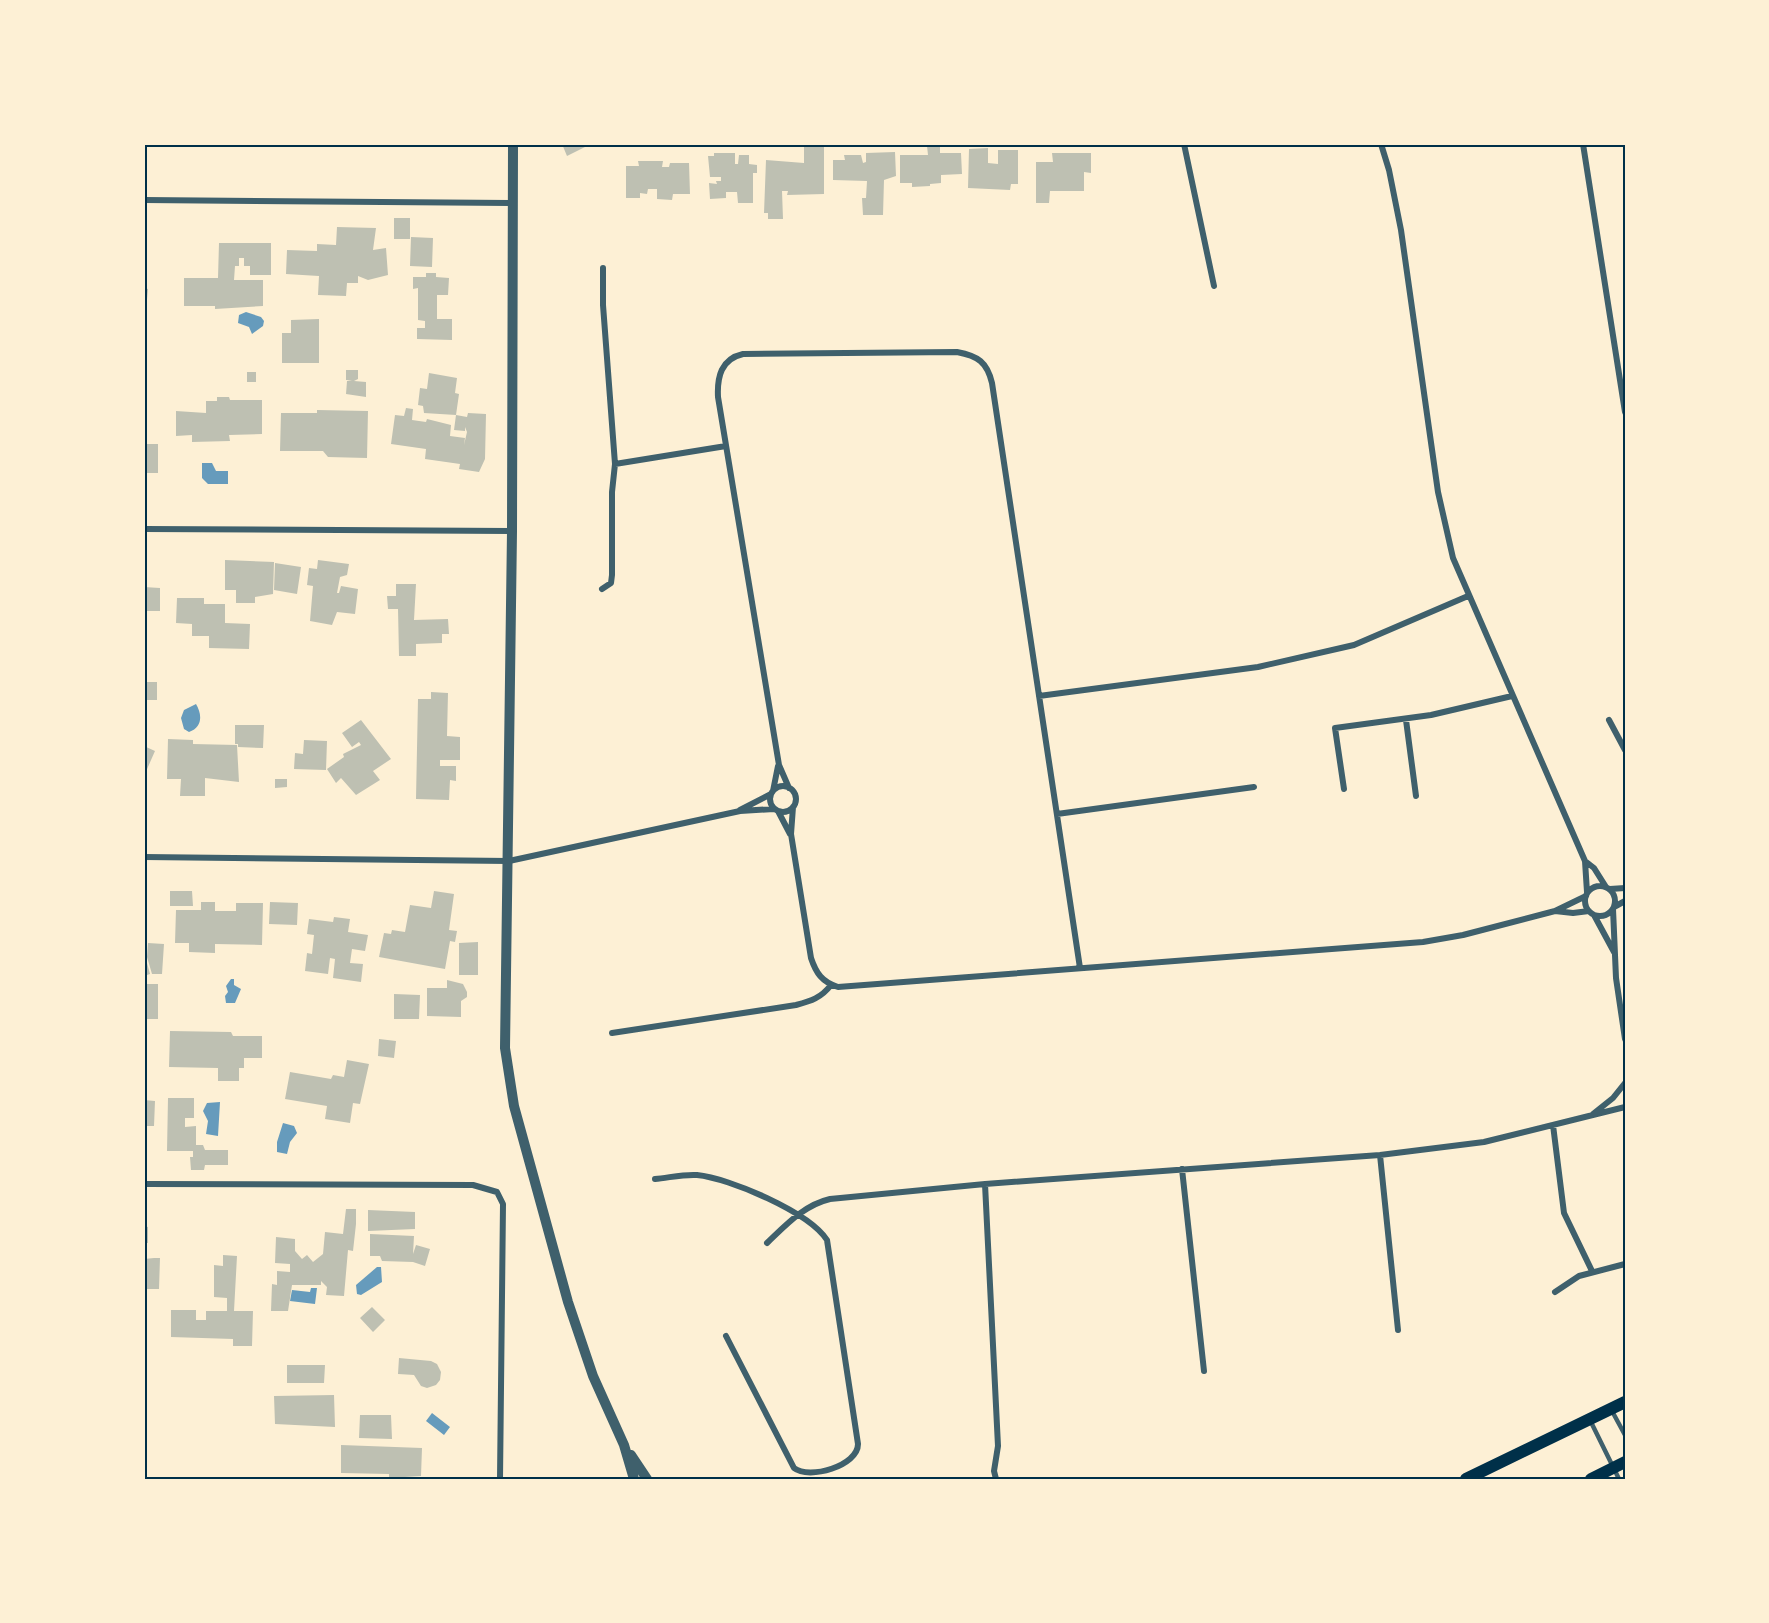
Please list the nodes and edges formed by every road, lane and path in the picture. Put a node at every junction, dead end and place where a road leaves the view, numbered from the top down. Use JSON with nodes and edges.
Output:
{"nodes":[{"id":1,"x":513,"y":144,"type":"edge"},
{"id":2,"x":1184,"y":144,"type":"edge"},
{"id":3,"x":1381,"y":144,"type":"edge"},
{"id":4,"x":1583,"y":144,"type":"edge"},
{"id":5,"x":144,"y":200,"type":"edge"},
{"id":6,"x":513,"y":203,"type":"junction"},
{"id":7,"x":603,"y":268,"type":"dead end"},
{"id":8,"x":1214,"y":286,"type":"dead end"},
{"id":9,"x":1625,"y":412,"type":"edge"},
{"id":10,"x":726,"y":446,"type":"junction"},
{"id":11,"x":615,"y":464,"type":"junction"},
{"id":12,"x":144,"y":529,"type":"edge"},
{"id":13,"x":512,"y":531,"type":"junction"},
{"id":14,"x":602,"y":589,"type":"dead end"},
{"id":15,"x":1468,"y":596,"type":"junction"},
{"id":16,"x":1039,"y":696,"type":"junction"},
{"id":17,"x":1512,"y":696,"type":"junction"},
{"id":18,"x":1406,"y":720,"type":"junction"},
{"id":19,"x":1610,"y":720,"type":"dead end"},
{"id":20,"x":1625,"y":750,"type":"edge"},
{"id":21,"x":779,"y":765,"type":"junction"},
{"id":22,"x":1254,"y":787,"type":"dead end"},
{"id":23,"x":789,"y":788,"type":"junction"},
{"id":24,"x":1344,"y":789,"type":"dead end"},
{"id":25,"x":772,"y":792,"type":"junction"},
{"id":26,"x":1416,"y":796,"type":"dead end"},
{"id":27,"x":794,"y":807,"type":"junction"},
{"id":28,"x":740,"y":810,"type":"junction"},
{"id":29,"x":776,"y":810,"type":"junction"},
{"id":30,"x":1057,"y":814,"type":"junction"},
{"id":31,"x":791,"y":834,"type":"junction"},
{"id":32,"x":144,"y":857,"type":"edge"},
{"id":33,"x":509,"y":861,"type":"junction"},
{"id":34,"x":1585,"y":861,"type":"junction"},
{"id":35,"x":1608,"y":888,"type":"junction"},
{"id":36,"x":1625,"y":888,"type":"edge"},
{"id":37,"x":1586,"y":894,"type":"junction"},
{"id":38,"x":1625,"y":901,"type":"edge"},
{"id":39,"x":1614,"y":908,"type":"junction"},
{"id":40,"x":1555,"y":911,"type":"junction"},
{"id":41,"x":1591,"y":913,"type":"junction"},
{"id":42,"x":1614,"y":952,"type":"junction"},
{"id":43,"x":1080,"y":968,"type":"junction"},
{"id":44,"x":831,"y":985,"type":"junction"},
{"id":45,"x":612,"y":1033,"type":"dead end"},
{"id":46,"x":1625,"y":1039,"type":"edge"},
{"id":47,"x":1625,"y":1083,"type":"edge"},
{"id":48,"x":1625,"y":1107,"type":"edge"},
{"id":49,"x":1592,"y":1114,"type":"junction"},
{"id":50,"x":1553,"y":1125,"type":"junction"},
{"id":51,"x":1380,"y":1155,"type":"junction"},
{"id":52,"x":1182,"y":1168,"type":"junction"},
{"id":53,"x":655,"y":1179,"type":"dead end"},
{"id":54,"x":144,"y":1184,"type":"edge"},
{"id":55,"x":985,"y":1184,"type":"junction"},
{"id":56,"x":797,"y":1215,"type":"junction"},
{"id":57,"x":767,"y":1243,"type":"dead end"},
{"id":58,"x":1625,"y":1264,"type":"edge"},
{"id":59,"x":1592,"y":1271,"type":"junction"},
{"id":60,"x":1555,"y":1292,"type":"dead end"},
{"id":61,"x":1398,"y":1330,"type":"dead end"},
{"id":62,"x":726,"y":1336,"type":"dead end"},
{"id":63,"x":1204,"y":1371,"type":"dead end"},
{"id":64,"x":1625,"y":1402,"type":"edge"},
{"id":65,"x":1611,"y":1408,"type":"junction"},
{"id":66,"x":1589,"y":1419,"type":"junction"},
{"id":67,"x":1625,"y":1435,"type":"edge"},
{"id":68,"x":624,"y":1445,"type":"junction"},
{"id":69,"x":1625,"y":1462,"type":"edge"},
{"id":70,"x":1616,"y":1474,"type":"edge"},
{"id":71,"x":500,"y":1479,"type":"edge"},
{"id":72,"x":634,"y":1479,"type":"edge"},
{"id":73,"x":647,"y":1479,"type":"edge"},
{"id":74,"x":996,"y":1479,"type":"edge"},
{"id":75,"x":1466,"y":1479,"type":"edge"},
{"id":76,"x":1591,"y":1479,"type":"edge"}],
"edges":[{"from":1,"to":6,"type":"street"},
{"from":2,"to":8,"type":"street"},
{"from":3,"to":15,"type":"street"},
{"from":4,"to":9,"type":"street"},
{"from":5,"to":6,"type":"street"},
{"from":6,"to":13,"type":"street"},
{"from":7,"to":11,"type":"street"},
{"from":10,"to":11,"type":"street"},
{"from":10,"to":16,"type":"street"},
{"from":10,"to":21,"type":"street"},
{"from":11,"to":14,"type":"street"},
{"from":12,"to":13,"type":"street"},
{"from":13,"to":33,"type":"street"},
{"from":15,"to":16,"type":"street"},
{"from":15,"to":17,"type":"street"},
{"from":16,"to":30,"type":"street"},
{"from":17,"to":18,"type":"street"},
{"from":17,"to":34,"type":"street"},
{"from":18,"to":24,"type":"street"},
{"from":18,"to":26,"type":"street"},
{"from":19,"to":20,"type":"street"},
{"from":21,"to":23,"type":"street"},
{"from":21,"to":25,"type":"street"},
{"from":22,"to":30,"type":"street"},
{"from":23,"to":25,"type":"street"},
{"from":23,"to":27,"type":"street"},
{"from":25,"to":28,"type":"street"},
{"from":25,"to":29,"type":"street"},
{"from":27,"to":29,"type":"street"},
{"from":27,"to":31,"type":"street"},
{"from":28,"to":29,"type":"street"},
{"from":28,"to":33,"type":"street"},
{"from":29,"to":31,"type":"street"},
{"from":30,"to":43,"type":"street"},
{"from":31,"to":44,"type":"street"},
{"from":32,"to":33,"type":"street"},
{"from":33,"to":68,"type":"street"},
{"from":34,"to":35,"type":"street"},
{"from":34,"to":37,"type":"street"},
{"from":35,"to":36,"type":"street"},
{"from":35,"to":37,"type":"street"},
{"from":35,"to":39,"type":"street"},
{"from":37,"to":40,"type":"street"},
{"from":37,"to":41,"type":"street"},
{"from":38,"to":39,"type":"street"},
{"from":39,"to":41,"type":"street"},
{"from":39,"to":42,"type":"street"},
{"from":40,"to":41,"type":"street"},
{"from":40,"to":43,"type":"street"},
{"from":41,"to":42,"type":"street"},
{"from":42,"to":46,"type":"street"},
{"from":43,"to":44,"type":"street"},
{"from":44,"to":45,"type":"street"},
{"from":47,"to":49,"type":"street"},
{"from":48,"to":49,"type":"street"},
{"from":49,"to":50,"type":"street"},
{"from":50,"to":51,"type":"street"},
{"from":50,"to":59,"type":"street"},
{"from":51,"to":52,"type":"street"},
{"from":51,"to":61,"type":"street"},
{"from":52,"to":55,"type":"street"},
{"from":52,"to":63,"type":"street"},
{"from":53,"to":56,"type":"street"},
{"from":54,"to":71,"type":"street"},
{"from":55,"to":56,"type":"street"},
{"from":55,"to":74,"type":"street"},
{"from":56,"to":57,"type":"street"},
{"from":56,"to":62,"type":"street"},
{"from":58,"to":59,"type":"street"},
{"from":59,"to":60,"type":"street"},
{"from":64,"to":65,"type":"main road"},
{"from":65,"to":66,"type":"main road"},
{"from":65,"to":67,"type":"lane"},
{"from":66,"to":70,"type":"lane"},
{"from":66,"to":75,"type":"main road"},
{"from":68,"to":72,"type":"street"},
{"from":68,"to":73,"type":"street"},
{"from":69,"to":70,"type":"main road"},
{"from":70,"to":76,"type":"main road"}]}
